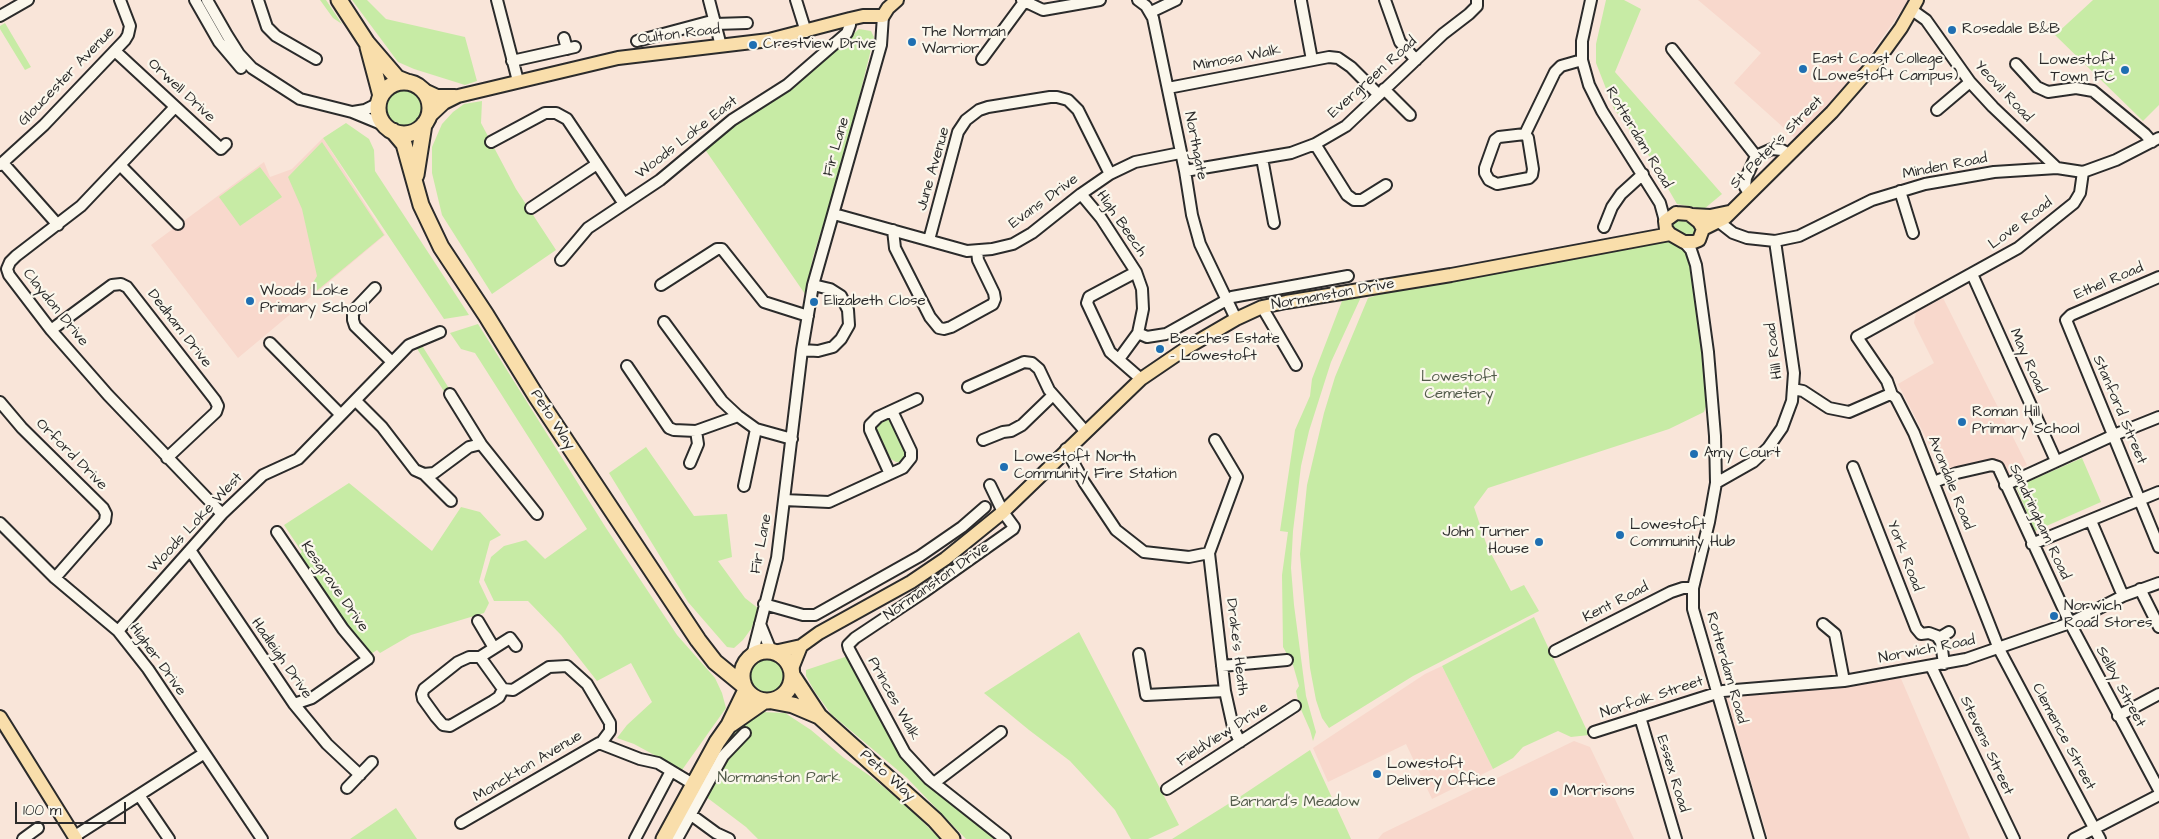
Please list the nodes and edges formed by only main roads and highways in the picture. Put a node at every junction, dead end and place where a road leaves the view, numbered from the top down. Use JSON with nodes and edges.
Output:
{"nodes":[{"id":1,"x":339,"y":0,"type":"edge"},
{"id":2,"x":897,"y":0,"type":"edge"},
{"id":3,"x":1914,"y":5,"type":"edge"},
{"id":4,"x":367,"y":43,"type":"junction"},
{"id":5,"x":407,"y":82,"type":"junction"},
{"id":6,"x":422,"y":89,"type":"junction"},
{"id":7,"x":458,"y":96,"type":"junction"},
{"id":8,"x":380,"y":99,"type":"junction"},
{"id":9,"x":426,"y":121,"type":"junction"},
{"id":10,"x":389,"y":128,"type":"junction"},
{"id":11,"x":416,"y":184,"type":"junction"},
{"id":12,"x":1730,"y":212,"type":"junction"},
{"id":13,"x":1692,"y":215,"type":"junction"},
{"id":14,"x":1667,"y":226,"type":"junction"},
{"id":15,"x":1702,"y":232,"type":"junction"},
{"id":16,"x":801,"y":646,"type":"junction"},
{"id":17,"x":704,"y":648,"type":"junction"},
{"id":18,"x":772,"y":652,"type":"junction"},
{"id":19,"x":749,"y":658,"type":"junction"},
{"id":20,"x":792,"y":673,"type":"junction"},
{"id":21,"x":744,"y":687,"type":"junction"},
{"id":22,"x":768,"y":701,"type":"junction"},
{"id":23,"x":819,"y":716,"type":"junction"},
{"id":24,"x":0,"y":717,"type":"edge"},
{"id":25,"x":729,"y":725,"type":"junction"},
{"id":26,"x":76,"y":838,"type":"edge"},
{"id":27,"x":664,"y":839,"type":"edge"},
{"id":28,"x":952,"y":839,"type":"edge"}],
"edges":[{"from":1,"to":4,"type":"highway"},
{"from":2,"to":7,"type":"main road","name":"Oulton Road"},
{"from":3,"to":12,"type":"main road","name":"St Peter's Street"},
{"from":4,"to":5,"type":"highway"},
{"from":4,"to":8,"type":"highway"},
{"from":5,"to":6,"type":"highway"},
{"from":5,"to":8,"type":"highway"},
{"from":6,"to":7,"type":"main road","name":"Oulton Road"},
{"from":6,"to":9,"type":"highway"},
{"from":7,"to":9,"type":"main road","name":"Oulton Road"},
{"from":8,"to":10,"type":"highway"},
{"from":9,"to":10,"type":"highway"},
{"from":9,"to":11,"type":"highway","name":"Peto Way"},
{"from":10,"to":11,"type":"highway","name":"Peto Way"},
{"from":11,"to":17,"type":"highway","name":"Peto Way"},
{"from":12,"to":13,"type":"main road","name":"St Peter's Street"},
{"from":12,"to":15,"type":"main road","name":"St Peter's Street"},
{"from":13,"to":14,"type":"main road"},
{"from":13,"to":15,"type":"main road"},
{"from":14,"to":15,"type":"main road"},
{"from":14,"to":16,"type":"main road","name":"Normanston Drive"},
{"from":16,"to":18,"type":"main road","name":"Normanston Drive"},
{"from":16,"to":20,"type":"main road"},
{"from":17,"to":19,"type":"highway","name":"Peto Way"},
{"from":17,"to":21,"type":"highway","name":"Peto Way"},
{"from":18,"to":19,"type":"highway"},
{"from":18,"to":20,"type":"highway"},
{"from":19,"to":21,"type":"highway"},
{"from":20,"to":22,"type":"highway"},
{"from":20,"to":23,"type":"highway","name":"Peto Way"},
{"from":21,"to":22,"type":"highway"},
{"from":21,"to":25,"type":"highway"},
{"from":22,"to":23,"type":"highway","name":"Peto Way"},
{"from":22,"to":25,"type":"highway"},
{"from":23,"to":28,"type":"highway","name":"Peto Way"},
{"from":24,"to":26,"type":"main road"},
{"from":25,"to":27,"type":"highway"}]}
